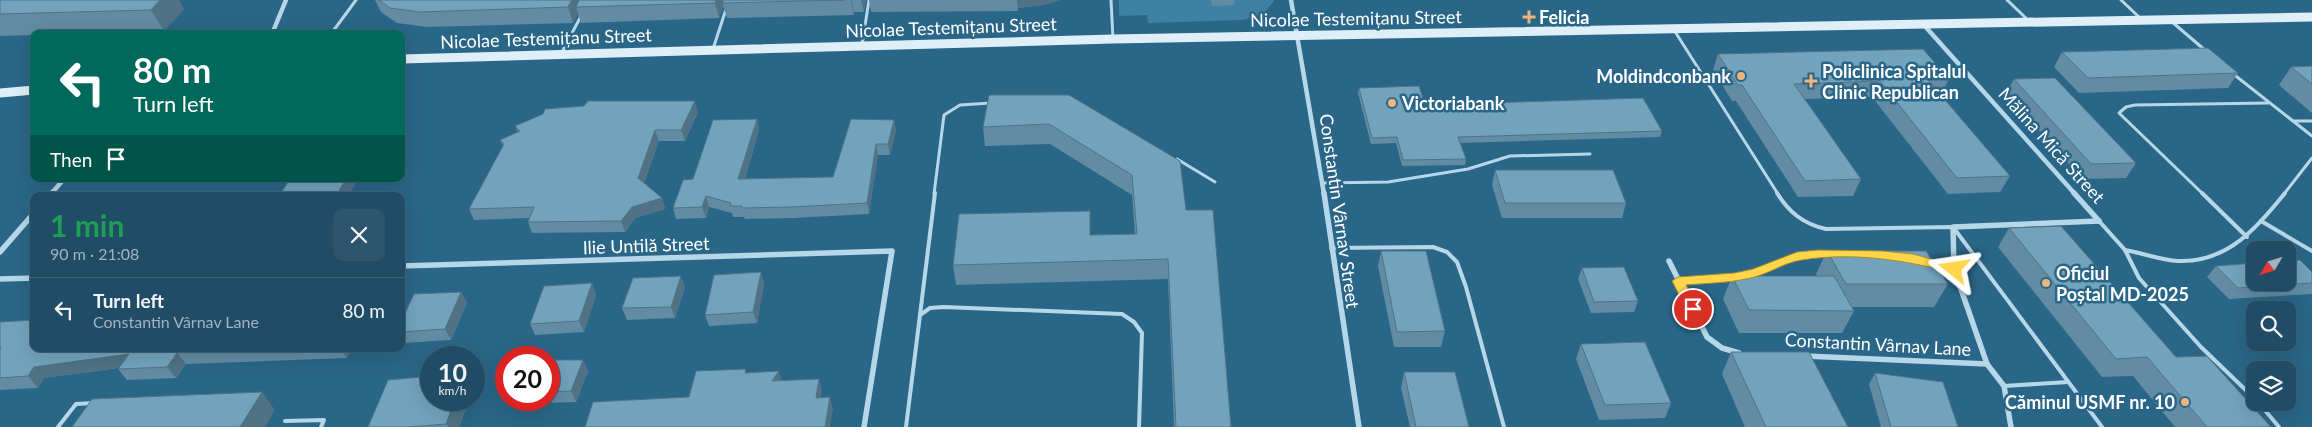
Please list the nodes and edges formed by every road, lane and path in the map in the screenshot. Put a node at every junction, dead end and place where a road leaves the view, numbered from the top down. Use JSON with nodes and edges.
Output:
{"nodes":[{"id":1,"x":286,"y":0,"type":"edge"},
{"id":2,"x":356,"y":0,"type":"edge"},
{"id":3,"x":729,"y":0,"type":"edge"},
{"id":4,"x":869,"y":0,"type":"edge"},
{"id":5,"x":1110,"y":0,"type":"edge"},
{"id":6,"x":1291,"y":0,"type":"edge"},
{"id":7,"x":2008,"y":0,"type":"edge"},
{"id":8,"x":2121,"y":0,"type":"edge"},
{"id":9,"x":585,"y":8,"type":"edge"},
{"id":10,"x":2312,"y":16,"type":"edge"},
{"id":11,"x":2141,"y":20,"type":"junction"},
{"id":12,"x":2170,"y":20,"type":"junction"},
{"id":13,"x":2030,"y":22,"type":"junction"},
{"id":14,"x":1922,"y":24,"type":"junction"},
{"id":15,"x":1674,"y":28,"type":"junction"},
{"id":16,"x":274,"y":30,"type":"edge"},
{"id":17,"x":334,"y":30,"type":"edge"},
{"id":18,"x":1298,"y":36,"type":"junction"},
{"id":19,"x":1113,"y":39,"type":"junction"},
{"id":20,"x":862,"y":46,"type":"junction"},
{"id":21,"x":713,"y":49,"type":"junction"},
{"id":22,"x":2209,"y":53,"type":"edge"},
{"id":23,"x":561,"y":54,"type":"junction"},
{"id":24,"x":405,"y":59,"type":"edge"},
{"id":25,"x":2232,"y":72,"type":"edge"},
{"id":26,"x":30,"y":90,"type":"edge"},
{"id":27,"x":0,"y":93,"type":"edge"},
{"id":28,"x":995,"y":104,"type":"edge"},
{"id":29,"x":2268,"y":104,"type":"junction"},
{"id":30,"x":2293,"y":121,"type":"junction"},
{"id":31,"x":2312,"y":121,"type":"edge"},
{"id":32,"x":2312,"y":136,"type":"edge"},
{"id":33,"x":1590,"y":154,"type":"dead end"},
{"id":34,"x":1174,"y":158,"type":"edge"},
{"id":35,"x":2312,"y":158,"type":"edge"},
{"id":36,"x":61,"y":182,"type":"edge"},
{"id":37,"x":1215,"y":182,"type":"dead end"},
{"id":38,"x":1323,"y":183,"type":"junction"},
{"id":39,"x":53,"y":192,"type":"edge"},
{"id":40,"x":30,"y":218,"type":"edge"},
{"id":41,"x":2099,"y":220,"type":"junction"},
{"id":42,"x":2261,"y":221,"type":"junction"},
{"id":43,"x":1954,"y":227,"type":"junction"},
{"id":44,"x":2247,"y":237,"type":"junction"},
{"id":45,"x":1330,"y":248,"type":"junction"},
{"id":46,"x":2125,"y":250,"type":"junction"},
{"id":47,"x":2312,"y":251,"type":"edge"},
{"id":48,"x":0,"y":252,"type":"edge"},
{"id":49,"x":1837,"y":255,"type":"edge"},
{"id":50,"x":1669,"y":262,"type":"dead end"},
{"id":51,"x":1929,"y":262,"type":"edge"},
{"id":52,"x":405,"y":266,"type":"edge"},
{"id":53,"x":1954,"y":269,"type":"junction"},
{"id":54,"x":30,"y":278,"type":"edge"},
{"id":55,"x":0,"y":279,"type":"edge"},
{"id":56,"x":1678,"y":281,"type":"junction"},
{"id":57,"x":920,"y":315,"type":"junction"},
{"id":58,"x":1745,"y":353,"type":"edge"},
{"id":59,"x":1793,"y":355,"type":"edge"},
{"id":60,"x":1987,"y":364,"type":"junction"},
{"id":61,"x":2068,"y":382,"type":"junction"},
{"id":62,"x":2004,"y":386,"type":"junction"},
{"id":63,"x":2246,"y":390,"type":"edge"},
{"id":64,"x":103,"y":403,"type":"edge"},
{"id":65,"x":2266,"y":411,"type":"edge"},
{"id":66,"x":285,"y":421,"type":"dead end"},
{"id":67,"x":58,"y":427,"type":"edge"},
{"id":68,"x":321,"y":427,"type":"edge"},
{"id":69,"x":864,"y":427,"type":"edge"},
{"id":70,"x":906,"y":427,"type":"edge"},
{"id":71,"x":1139,"y":427,"type":"edge"},
{"id":72,"x":1359,"y":427,"type":"edge"},
{"id":73,"x":1504,"y":427,"type":"edge"},
{"id":74,"x":2011,"y":427,"type":"edge"},
{"id":75,"x":2102,"y":427,"type":"edge"},
{"id":76,"x":2279,"y":427,"type":"edge"}],
"edges":[{"from":1,"to":16,"type":"street"},
{"from":2,"to":17,"type":"lane"},
{"from":3,"to":21,"type":"lane"},
{"from":4,"to":20,"type":"lane"},
{"from":5,"to":19,"type":"lane"},
{"from":6,"to":18,"type":"street","name":"Constantin Vârnav Street"},
{"from":7,"to":13,"type":"lane"},
{"from":8,"to":11,"type":"lane"},
{"from":9,"to":23,"type":"lane"},
{"from":10,"to":12,"type":"main road","name":"Nicolae Testemițanu Street"},
{"from":11,"to":12,"type":"main road","name":"Nicolae Testemițanu Street"},
{"from":11,"to":13,"type":"main road","name":"Nicolae Testemițanu Street"},
{"from":12,"to":22,"type":"lane"},
{"from":13,"to":14,"type":"main road","name":"Nicolae Testemițanu Street"},
{"from":14,"to":15,"type":"main road","name":"Nicolae Testemițanu Street"},
{"from":14,"to":41,"type":"street","name":"Mălina Mică Street"},
{"from":15,"to":18,"type":"main road","name":"Nicolae Testemițanu Street"},
{"from":15,"to":43,"type":"lane"},
{"from":18,"to":19,"type":"main road","name":"Nicolae Testemițanu Street"},
{"from":18,"to":38,"type":"street","name":"Constantin Vârnav Street"},
{"from":19,"to":20,"type":"main road","name":"Nicolae Testemițanu Street"},
{"from":20,"to":21,"type":"main road","name":"Nicolae Testemițanu Street"},
{"from":21,"to":23,"type":"main road","name":"Nicolae Testemițanu Street"},
{"from":23,"to":24,"type":"main road","name":"Nicolae Testemițanu Street"},
{"from":25,"to":29,"type":"lane"},
{"from":26,"to":27,"type":"main road"},
{"from":28,"to":57,"type":"lane"},
{"from":29,"to":30,"type":"lane"},
{"from":29,"to":44,"type":"lane"},
{"from":30,"to":31,"type":"lane"},
{"from":30,"to":32,"type":"lane"},
{"from":33,"to":38,"type":"lane"},
{"from":34,"to":37,"type":"lane"},
{"from":35,"to":42,"type":"lane"},
{"from":36,"to":39,"type":"street"},
{"from":38,"to":45,"type":"street","name":"Constantin Vârnav Street"},
{"from":40,"to":48,"type":"street"},
{"from":41,"to":43,"type":"street","name":"Mălina Mică Street"},
{"from":41,"to":46,"type":"lane"},
{"from":42,"to":44,"type":"lane"},
{"from":42,"to":47,"type":"lane"},
{"from":43,"to":53,"type":"street"},
{"from":43,"to":61,"type":"lane"},
{"from":44,"to":46,"type":"lane"},
{"from":45,"to":72,"type":"street","name":"Constantin Vârnav Street"},
{"from":45,"to":73,"type":"lane"},
{"from":46,"to":63,"type":"lane"},
{"from":49,"to":56,"type":"lane"},
{"from":50,"to":56,"type":"street"},
{"from":51,"to":53,"type":"lane"},
{"from":52,"to":69,"type":"street","name":"Ilie Untilă Street"},
{"from":53,"to":60,"type":"street"},
{"from":54,"to":55,"type":"street"},
{"from":56,"to":58,"type":"street"},
{"from":57,"to":70,"type":"lane"},
{"from":57,"to":71,"type":"lane"},
{"from":59,"to":60,"type":"street","name":"Constantin Vârnav Lane"},
{"from":60,"to":62,"type":"street"},
{"from":61,"to":62,"type":"lane"},
{"from":61,"to":75,"type":"lane"},
{"from":62,"to":74,"type":"street"},
{"from":64,"to":67,"type":"lane"},
{"from":65,"to":76,"type":"lane"},
{"from":66,"to":68,"type":"lane"}]}
